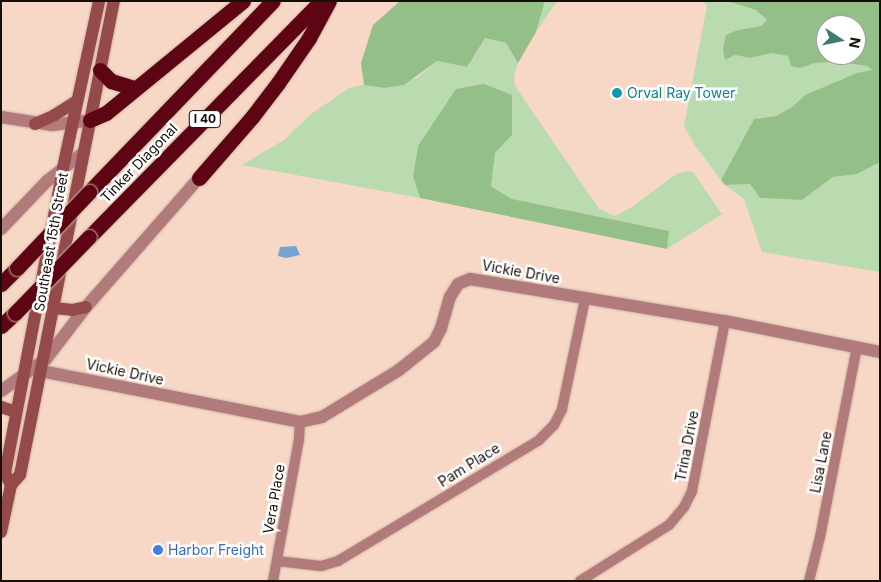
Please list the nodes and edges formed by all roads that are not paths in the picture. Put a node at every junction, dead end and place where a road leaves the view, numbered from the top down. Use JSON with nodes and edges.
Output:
{"nodes":[{"id":1,"x":99,"y":1,"type":"edge"},
{"id":2,"x":113,"y":1,"type":"edge"},
{"id":3,"x":243,"y":1,"type":"edge"},
{"id":4,"x":273,"y":1,"type":"edge"},
{"id":5,"x":321,"y":1,"type":"edge"},
{"id":6,"x":329,"y":1,"type":"edge"},
{"id":7,"x":100,"y":70,"type":"junction"},
{"id":8,"x":134,"y":88,"type":"junction"},
{"id":9,"x":77,"y":101,"type":"junction"},
{"id":10,"x":1,"y":117,"type":"edge"},
{"id":11,"x":90,"y":120,"type":"junction"},
{"id":12,"x":35,"y":124,"type":"junction"},
{"id":13,"x":72,"y":124,"type":"junction"},
{"id":14,"x":83,"y":153,"type":"junction"},
{"id":15,"x":63,"y":168,"type":"junction"},
{"id":16,"x":199,"y":178,"type":"joint"},
{"id":17,"x":1,"y":229,"type":"edge"},
{"id":18,"x":1,"y":284,"type":"edge"},
{"id":19,"x":585,"y":299,"type":"junction"},
{"id":20,"x":86,"y":307,"type":"junction"},
{"id":21,"x":54,"y":308,"type":"junction"},
{"id":22,"x":725,"y":321,"type":"junction"},
{"id":23,"x":1,"y":326,"type":"edge"},
{"id":24,"x":857,"y":347,"type":"junction"},
{"id":25,"x":880,"y":352,"type":"edge"},
{"id":26,"x":42,"y":367,"type":"junction"},
{"id":27,"x":24,"y":375,"type":"junction"},
{"id":28,"x":1,"y":391,"type":"edge"},
{"id":29,"x":1,"y":407,"type":"edge"},
{"id":30,"x":16,"y":412,"type":"junction"},
{"id":31,"x":300,"y":422,"type":"junction"},
{"id":32,"x":11,"y":485,"type":"junction"},
{"id":33,"x":1,"y":532,"type":"edge"},
{"id":34,"x":277,"y":561,"type":"junction"},
{"id":35,"x":273,"y":581,"type":"edge"},
{"id":36,"x":580,"y":581,"type":"edge"},
{"id":37,"x":809,"y":581,"type":"edge"}],
"edges":[{"from":1,"to":9,"type":"main road","name":"Southeast 15th Street"},
{"from":2,"to":7,"type":"main road","name":"Southeast 15th Street"},
{"from":3,"to":8,"type":"highway"},
{"from":4,"to":18,"type":"highway","name":"Tinker Diagonal","number":"I 40","bridge":true},
{"from":5,"to":23,"type":"highway","name":"Tinker Diagonal","number":"I 40","bridge":true},
{"from":6,"to":16,"type":"highway"},
{"from":7,"to":8,"type":"highway"},
{"from":7,"to":11,"type":"main road","name":"Southeast 15th Street"},
{"from":8,"to":11,"type":"highway"},
{"from":9,"to":12,"type":"main road"},
{"from":9,"to":13,"type":"main road","name":"Southeast 15th Street"},
{"from":10,"to":12,"type":"street"},
{"from":11,"to":13,"type":"street"},
{"from":11,"to":14,"type":"main road","name":"Southeast 15th Street"},
{"from":12,"to":13,"type":"street"},
{"from":13,"to":15,"type":"main road","name":"Southeast 15th Street"},
{"from":14,"to":15,"type":"street"},
{"from":14,"to":21,"type":"main road","name":"Southeast 15th Street"},
{"from":15,"to":17,"type":"street"},
{"from":15,"to":27,"type":"main road","name":"Southeast 15th Street"},
{"from":16,"to":20,"type":"street"},
{"from":19,"to":22,"type":"street","name":"Vickie Drive"},
{"from":19,"to":31,"type":"street","name":"Vickie Drive"},
{"from":19,"to":34,"type":"street","name":"Pam Place"},
{"from":20,"to":21,"type":"main road"},
{"from":20,"to":26,"type":"street"},
{"from":21,"to":26,"type":"main road","name":"Southeast 15th Street"},
{"from":22,"to":24,"type":"street","name":"Vickie Drive"},
{"from":22,"to":36,"type":"street","name":"Trina Drive"},
{"from":24,"to":25,"type":"street","name":"Vickie Drive"},
{"from":24,"to":37,"type":"street","name":"Lisa Lane"},
{"from":26,"to":27,"type":"street"},
{"from":26,"to":31,"type":"street","name":"Vickie Drive"},
{"from":26,"to":32,"type":"main road","name":"Southeast 15th Street"},
{"from":27,"to":28,"type":"street"},
{"from":27,"to":30,"type":"main road","name":"Southeast 15th Street"},
{"from":29,"to":30,"type":"main road"},
{"from":30,"to":32,"type":"main road","name":"Southeast 15th Street"},
{"from":31,"to":34,"type":"street","name":"Vera Place"},
{"from":32,"to":33,"type":"main road","name":"Southeast 15th Street"},
{"from":34,"to":35,"type":"street","name":"Vera Place"}]}
